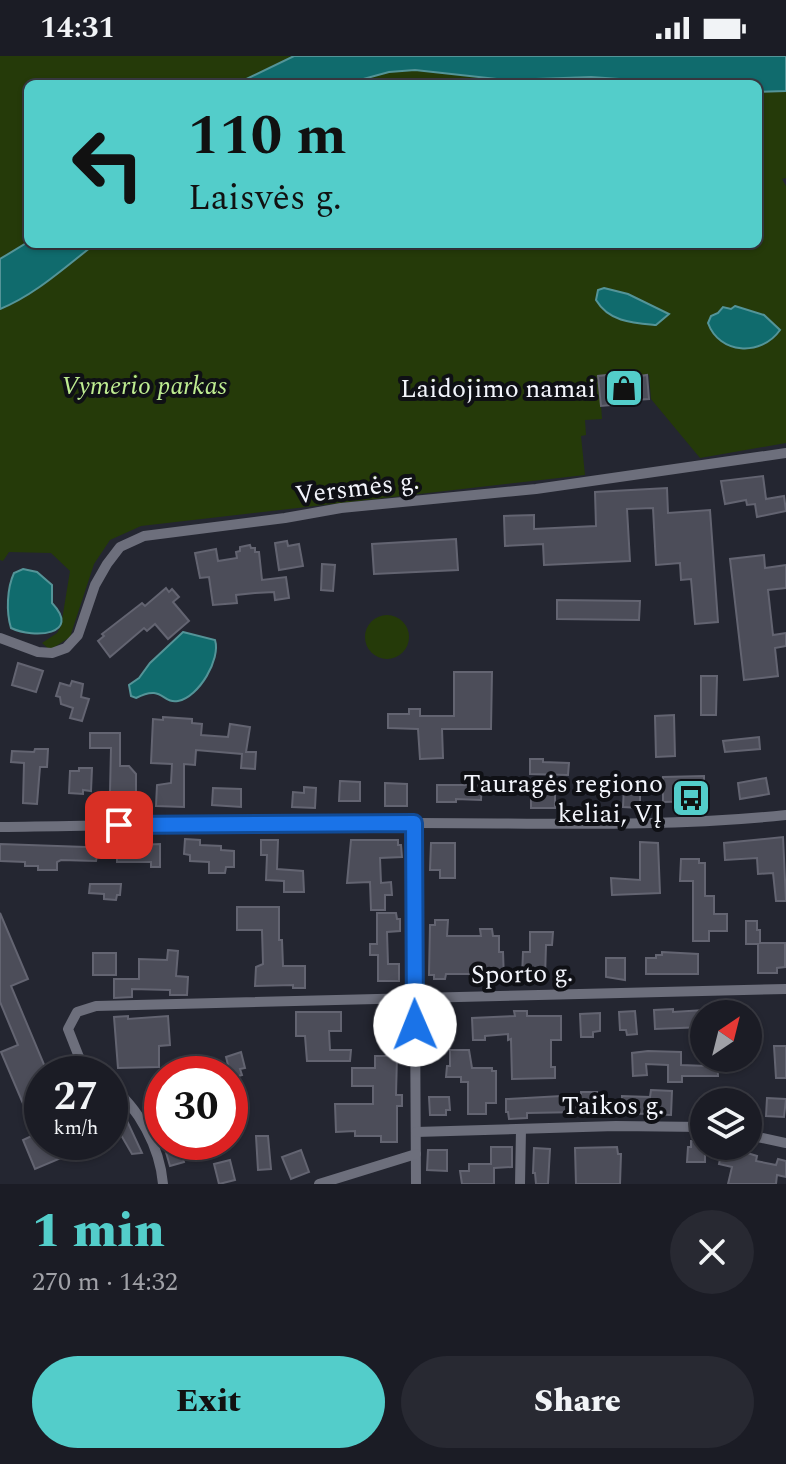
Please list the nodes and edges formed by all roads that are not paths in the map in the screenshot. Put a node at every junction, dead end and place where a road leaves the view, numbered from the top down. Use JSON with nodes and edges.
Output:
{"nodes":[{"id":1,"x":786,"y":453,"type":"edge"},
{"id":2,"x":0,"y":638,"type":"edge"},
{"id":3,"x":786,"y":815,"type":"edge"},
{"id":4,"x":414,"y":823,"type":"junction"},
{"id":5,"x":0,"y":827,"type":"edge"},
{"id":6,"x":786,"y":989,"type":"edge"},
{"id":7,"x":415,"y":998,"type":"junction"},
{"id":8,"x":79,"y":1056,"type":"edge"},
{"id":9,"x":128,"y":1101,"type":"edge"},
{"id":10,"x":690,"y":1127,"type":"edge"},
{"id":11,"x":521,"y":1129,"type":"junction"},
{"id":12,"x":416,"y":1132,"type":"junction"},
{"id":13,"x":762,"y":1138,"type":"edge"},
{"id":14,"x":786,"y":1143,"type":"edge"},
{"id":15,"x":416,"y":1154,"type":"junction"},
{"id":16,"x":163,"y":1184,"type":"edge"},
{"id":17,"x":319,"y":1184,"type":"edge"},
{"id":18,"x":416,"y":1184,"type":"edge"},
{"id":19,"x":520,"y":1184,"type":"edge"}],
"edges":[{"from":1,"to":2,"type":"street","name":"Versmės g."},
{"from":3,"to":4,"type":"street"},
{"from":4,"to":5,"type":"street"},
{"from":4,"to":7,"type":"street"},
{"from":6,"to":7,"type":"street","name":"Sporto g."},
{"from":7,"to":8,"type":"street","name":"Sporto g."},
{"from":7,"to":12,"type":"street"},
{"from":9,"to":16,"type":"street"},
{"from":10,"to":11,"type":"street","name":"Taikos g."},
{"from":11,"to":12,"type":"street","name":"Taikos g."},
{"from":11,"to":19,"type":"street"},
{"from":12,"to":15,"type":"street"},
{"from":13,"to":14,"type":"street"},
{"from":15,"to":17,"type":"street"},
{"from":15,"to":18,"type":"street"}]}
